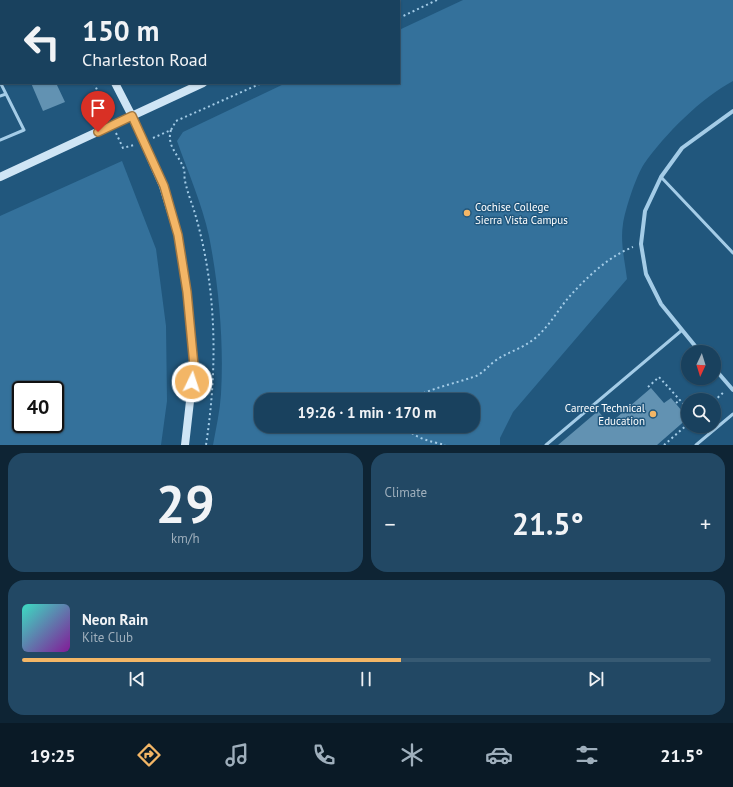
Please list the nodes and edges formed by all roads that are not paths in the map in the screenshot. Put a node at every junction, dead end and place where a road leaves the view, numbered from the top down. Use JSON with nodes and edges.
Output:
{"nodes":[{"id":1,"x":1,"y":84,"type":"edge"},
{"id":2,"x":116,"y":84,"type":"edge"},
{"id":3,"x":201,"y":84,"type":"edge"},
{"id":4,"x":6,"y":94,"type":"junction"},
{"id":5,"x":0,"y":96,"type":"edge"},
{"id":6,"x":733,"y":111,"type":"edge"},
{"id":7,"x":132,"y":116,"type":"junction"},
{"id":8,"x":0,"y":140,"type":"edge"},
{"id":9,"x":661,"y":176,"type":"junction"},
{"id":10,"x":0,"y":177,"type":"edge"},
{"id":11,"x":733,"y":253,"type":"edge"},
{"id":12,"x":681,"y":331,"type":"junction"},
{"id":13,"x":694,"y":345,"type":"edge"},
{"id":14,"x":721,"y":376,"type":"edge"},
{"id":15,"x":733,"y":390,"type":"edge"},
{"id":16,"x":733,"y":414,"type":"edge"},
{"id":17,"x":185,"y":445,"type":"edge"},
{"id":18,"x":546,"y":445,"type":"edge"},
{"id":19,"x":696,"y":445,"type":"edge"}],
"edges":[{"from":1,"to":4,"type":"lane"},
{"from":2,"to":7,"type":"street"},
{"from":3,"to":7,"type":"street"},
{"from":4,"to":5,"type":"lane"},
{"from":4,"to":8,"type":"lane"},
{"from":6,"to":9,"type":"street"},
{"from":7,"to":10,"type":"street"},
{"from":7,"to":17,"type":"street"},
{"from":9,"to":11,"type":"lane"},
{"from":9,"to":12,"type":"street"},
{"from":12,"to":13,"type":"street"},
{"from":12,"to":18,"type":"lane"},
{"from":14,"to":15,"type":"street"},
{"from":16,"to":19,"type":"lane"}]}
